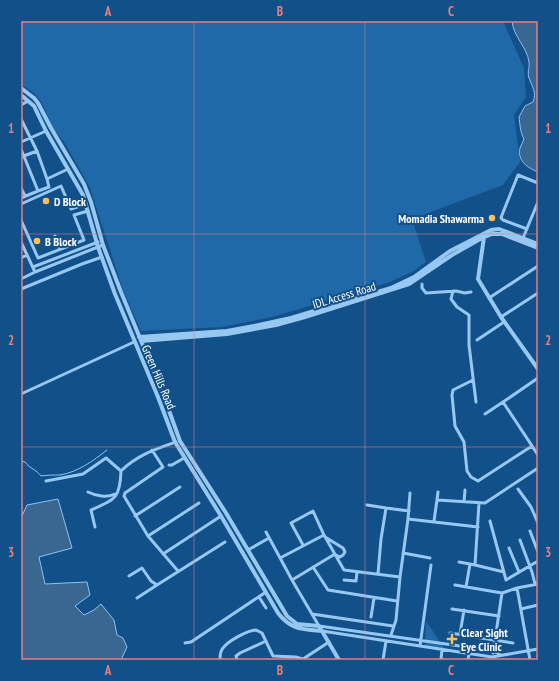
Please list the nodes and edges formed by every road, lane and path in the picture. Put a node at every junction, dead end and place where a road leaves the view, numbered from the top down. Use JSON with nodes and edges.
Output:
{"nodes":[{"id":1,"x":21,"y":88,"type":"edge"},
{"id":2,"x":22,"y":97,"type":"edge"},
{"id":3,"x":28,"y":101,"type":"junction"},
{"id":4,"x":21,"y":105,"type":"edge"},
{"id":5,"x":21,"y":119,"type":"edge"},
{"id":6,"x":46,"y":131,"type":"junction"},
{"id":7,"x":30,"y":138,"type":"junction"},
{"id":8,"x":21,"y":142,"type":"edge"},
{"id":9,"x":21,"y":149,"type":"edge"},
{"id":10,"x":37,"y":151,"type":"junction"},
{"id":11,"x":23,"y":157,"type":"edge"},
{"id":12,"x":68,"y":169,"type":"junction"},
{"id":13,"x":47,"y":179,"type":"junction"},
{"id":14,"x":538,"y":183,"type":"edge"},
{"id":15,"x":21,"y":188,"type":"edge"},
{"id":16,"x":38,"y":191,"type":"junction"},
{"id":17,"x":25,"y":196,"type":"junction"},
{"id":18,"x":21,"y":198,"type":"edge"},
{"id":19,"x":538,"y":202,"type":"edge"},
{"id":20,"x":21,"y":204,"type":"edge"},
{"id":21,"x":86,"y":204,"type":"junction"},
{"id":22,"x":71,"y":209,"type":"junction"},
{"id":23,"x":88,"y":211,"type":"junction"},
{"id":24,"x":74,"y":215,"type":"junction"},
{"id":25,"x":21,"y":220,"type":"edge"},
{"id":26,"x":527,"y":228,"type":"junction"},
{"id":27,"x":484,"y":235,"type":"junction"},
{"id":28,"x":55,"y":236,"type":"dead end"},
{"id":29,"x":523,"y":238,"type":"junction"},
{"id":30,"x":21,"y":242,"type":"edge"},
{"id":31,"x":103,"y":243,"type":"junction"},
{"id":32,"x":97,"y":244,"type":"junction"},
{"id":33,"x":538,"y":244,"type":"edge"},
{"id":34,"x":538,"y":248,"type":"edge"},
{"id":35,"x":60,"y":249,"type":"junction"},
{"id":36,"x":27,"y":255,"type":"junction"},
{"id":37,"x":62,"y":256,"type":"junction"},
{"id":38,"x":102,"y":257,"type":"junction"},
{"id":39,"x":21,"y":258,"type":"edge"},
{"id":40,"x":64,"y":261,"type":"junction"},
{"id":41,"x":33,"y":266,"type":"junction"},
{"id":42,"x":538,"y":266,"type":"edge"},
{"id":43,"x":35,"y":272,"type":"junction"},
{"id":44,"x":21,"y":279,"type":"edge"},
{"id":45,"x":422,"y":284,"type":"dead end"},
{"id":46,"x":21,"y":289,"type":"edge"},
{"id":47,"x":453,"y":291,"type":"junction"},
{"id":48,"x":471,"y":292,"type":"dead end"},
{"id":49,"x":538,"y":293,"type":"edge"},
{"id":50,"x":489,"y":298,"type":"junction"},
{"id":51,"x":501,"y":317,"type":"junction"},
{"id":52,"x":504,"y":322,"type":"junction"},
{"id":53,"x":140,"y":339,"type":"junction"},
{"id":54,"x":478,"y":340,"type":"dead end"},
{"id":55,"x":134,"y":342,"type":"junction"},
{"id":56,"x":538,"y":368,"type":"edge"},
{"id":57,"x":538,"y":378,"type":"edge"},
{"id":58,"x":473,"y":380,"type":"junction"},
{"id":59,"x":21,"y":394,"type":"edge"},
{"id":60,"x":476,"y":402,"type":"dead end"},
{"id":61,"x":503,"y":402,"type":"junction"},
{"id":62,"x":485,"y":414,"type":"dead end"},
{"id":63,"x":180,"y":441,"type":"junction"},
{"id":64,"x":175,"y":442,"type":"junction"},
{"id":65,"x":532,"y":446,"type":"junction"},
{"id":66,"x":152,"y":450,"type":"junction"},
{"id":67,"x":538,"y":455,"type":"edge"},
{"id":68,"x":184,"y":458,"type":"junction"},
{"id":69,"x":169,"y":465,"type":"dead end"},
{"id":70,"x":538,"y":468,"type":"edge"},
{"id":71,"x":120,"y":471,"type":"junction"},
{"id":72,"x":46,"y":481,"type":"dead end"},
{"id":73,"x":180,"y":487,"type":"dead end"},
{"id":74,"x":122,"y":489,"type":"dead end"},
{"id":75,"x":518,"y":489,"type":"dead end"},
{"id":76,"x":465,"y":490,"type":"dead end"},
{"id":77,"x":88,"y":492,"type":"dead end"},
{"id":78,"x":438,"y":492,"type":"dead end"},
{"id":79,"x":118,"y":493,"type":"junction"},
{"id":80,"x":125,"y":493,"type":"junction"},
{"id":81,"x":410,"y":493,"type":"dead end"},
{"id":82,"x":437,"y":500,"type":"junction"},
{"id":83,"x":464,"y":502,"type":"junction"},
{"id":84,"x":199,"y":503,"type":"dead end"},
{"id":85,"x":479,"y":503,"type":"junction"},
{"id":86,"x":367,"y":505,"type":"dead end"},
{"id":87,"x":386,"y":508,"type":"junction"},
{"id":88,"x":409,"y":511,"type":"junction"},
{"id":89,"x":135,"y":516,"type":"junction"},
{"id":90,"x":221,"y":516,"type":"junction"},
{"id":91,"x":408,"y":519,"type":"junction"},
{"id":92,"x":434,"y":521,"type":"junction"},
{"id":93,"x":490,"y":521,"type":"dead end"},
{"id":94,"x":538,"y":523,"type":"edge"},
{"id":95,"x":95,"y":527,"type":"dead end"},
{"id":96,"x":478,"y":527,"type":"junction"},
{"id":97,"x":530,"y":531,"type":"dead end"},
{"id":98,"x":266,"y":532,"type":"dead end"},
{"id":99,"x":324,"y":535,"type":"junction"},
{"id":100,"x":148,"y":536,"type":"junction"},
{"id":101,"x":269,"y":538,"type":"junction"},
{"id":102,"x":520,"y":540,"type":"dead end"},
{"id":103,"x":225,"y":542,"type":"dead end"},
{"id":104,"x":303,"y":545,"type":"junction"},
{"id":105,"x":509,"y":548,"type":"dead end"},
{"id":106,"x":248,"y":550,"type":"junction"},
{"id":107,"x":538,"y":552,"type":"edge"},
{"id":108,"x":403,"y":553,"type":"junction"},
{"id":109,"x":163,"y":554,"type":"junction"},
{"id":110,"x":335,"y":554,"type":"junction"},
{"id":111,"x":280,"y":558,"type":"junction"},
{"id":112,"x":430,"y":558,"type":"dead end"},
{"id":113,"x":538,"y":561,"type":"edge"},
{"id":114,"x":459,"y":562,"type":"dead end"},
{"id":115,"x":470,"y":564,"type":"junction"},
{"id":116,"x":430,"y":565,"type":"dead end"},
{"id":117,"x":475,"y":565,"type":"junction"},
{"id":118,"x":530,"y":566,"type":"junction"},
{"id":119,"x":313,"y":567,"type":"junction"},
{"id":120,"x":178,"y":571,"type":"junction"},
{"id":121,"x":352,"y":572,"type":"dead end"},
{"id":122,"x":357,"y":572,"type":"junction"},
{"id":123,"x":504,"y":572,"type":"junction"},
{"id":124,"x":519,"y":572,"type":"junction"},
{"id":125,"x":378,"y":574,"type":"junction"},
{"id":126,"x":129,"y":576,"type":"dead end"},
{"id":127,"x":400,"y":577,"type":"junction"},
{"id":128,"x":292,"y":580,"type":"junction"},
{"id":129,"x":344,"y":580,"type":"dead end"},
{"id":130,"x":536,"y":584,"type":"edge"},
{"id":131,"x":156,"y":585,"type":"junction"},
{"id":132,"x":455,"y":585,"type":"dead end"},
{"id":133,"x":466,"y":587,"type":"junction"},
{"id":134,"x":517,"y":588,"type":"junction"},
{"id":135,"x":266,"y":592,"type":"junction"},
{"id":136,"x":502,"y":593,"type":"junction"},
{"id":137,"x":259,"y":597,"type":"junction"},
{"id":138,"x":137,"y":598,"type":"dead end"},
{"id":139,"x":374,"y":598,"type":"junction"},
{"id":140,"x":397,"y":601,"type":"junction"},
{"id":141,"x":538,"y":605,"type":"edge"},
{"id":142,"x":266,"y":608,"type":"dead end"},
{"id":143,"x":452,"y":608,"type":"dead end"},
{"id":144,"x":521,"y":609,"type":"junction"},
{"id":145,"x":464,"y":610,"type":"junction"},
{"id":146,"x":312,"y":614,"type":"junction"},
{"id":147,"x":499,"y":616,"type":"junction"},
{"id":148,"x":372,"y":618,"type":"dead end"},
{"id":149,"x":319,"y":626,"type":"junction"},
{"id":150,"x":393,"y":626,"type":"junction"},
{"id":151,"x":322,"y":631,"type":"junction"},
{"id":152,"x":450,"y":633,"type":"dead end"},
{"id":153,"x":460,"y":634,"type":"junction"},
{"id":154,"x":392,"y":635,"type":"junction"},
{"id":155,"x":421,"y":640,"type":"junction"},
{"id":156,"x":495,"y":640,"type":"junction"},
{"id":157,"x":266,"y":641,"type":"junction"},
{"id":158,"x":386,"y":641,"type":"junction"},
{"id":159,"x":391,"y":641,"type":"junction"},
{"id":160,"x":329,"y":642,"type":"junction"},
{"id":161,"x":185,"y":643,"type":"dead end"},
{"id":162,"x":513,"y":643,"type":"dead end"},
{"id":163,"x":420,"y":646,"type":"junction"},
{"id":164,"x":470,"y":647,"type":"junction"},
{"id":165,"x":442,"y":649,"type":"junction"},
{"id":166,"x":538,"y":649,"type":"edge"},
{"id":167,"x":493,"y":651,"type":"junction"},
{"id":168,"x":528,"y":651,"type":"junction"},
{"id":169,"x":469,"y":654,"type":"junction"},
{"id":170,"x":500,"y":655,"type":"junction"},
{"id":171,"x":273,"y":656,"type":"junction"},
{"id":172,"x":492,"y":657,"type":"junction"},
{"id":173,"x":290,"y":658,"type":"edge"},
{"id":174,"x":304,"y":659,"type":"edge"},
{"id":175,"x":220,"y":660,"type":"edge"},
{"id":176,"x":237,"y":660,"type":"edge"},
{"id":177,"x":274,"y":660,"type":"edge"},
{"id":178,"x":338,"y":660,"type":"edge"},
{"id":179,"x":383,"y":660,"type":"edge"},
{"id":180,"x":441,"y":660,"type":"edge"},
{"id":181,"x":468,"y":660,"type":"edge"},
{"id":182,"x":530,"y":660,"type":"edge"}],
"edges":[{"from":1,"to":31,"type":"street","name":"Green Hills Road"},
{"from":2,"to":3,"type":"street","name":"Green Hills Road"},
{"from":3,"to":4,"type":"street"},
{"from":3,"to":6,"type":"street","name":"Green Hills Road"},
{"from":5,"to":7,"type":"street"},
{"from":6,"to":7,"type":"street"},
{"from":6,"to":12,"type":"street","name":"Green Hills Road"},
{"from":7,"to":8,"type":"street"},
{"from":7,"to":10,"type":"street"},
{"from":9,"to":11,"type":"street"},
{"from":10,"to":11,"type":"street"},
{"from":10,"to":13,"type":"street"},
{"from":11,"to":16,"type":"street"},
{"from":12,"to":13,"type":"street"},
{"from":12,"to":21,"type":"street","name":"Green Hills Road"},
{"from":13,"to":16,"type":"street"},
{"from":14,"to":26,"type":"street"},
{"from":15,"to":17,"type":"street"},
{"from":16,"to":17,"type":"street"},
{"from":17,"to":18,"type":"street"},
{"from":19,"to":26,"type":"street"},
{"from":20,"to":22,"type":"street"},
{"from":21,"to":22,"type":"street"},
{"from":21,"to":23,"type":"street","name":"Green Hills Road"},
{"from":22,"to":24,"type":"street"},
{"from":23,"to":24,"type":"street"},
{"from":23,"to":32,"type":"street","name":"Green Hills Road"},
{"from":24,"to":35,"type":"street"},
{"from":25,"to":35,"type":"street"},
{"from":26,"to":29,"type":"street"},
{"from":27,"to":29,"type":"street"},
{"from":27,"to":34,"type":"street"},
{"from":27,"to":50,"type":"street"},
{"from":27,"to":53,"type":"street"},
{"from":28,"to":35,"type":"street"},
{"from":29,"to":33,"type":"street"},
{"from":30,"to":36,"type":"street"},
{"from":31,"to":32,"type":"street"},
{"from":31,"to":53,"type":"street","name":"Green Hills Road"},
{"from":32,"to":37,"type":"street"},
{"from":32,"to":38,"type":"street","name":"Green Hills Road"},
{"from":32,"to":40,"type":"street"},
{"from":36,"to":39,"type":"street"},
{"from":36,"to":41,"type":"street"},
{"from":37,"to":40,"type":"street"},
{"from":37,"to":41,"type":"street"},
{"from":38,"to":46,"type":"street"},
{"from":38,"to":55,"type":"street","name":"Green Hills Road"},
{"from":40,"to":43,"type":"street"},
{"from":41,"to":43,"type":"street"},
{"from":42,"to":50,"type":"street"},
{"from":43,"to":44,"type":"street"},
{"from":45,"to":47,"type":"street"},
{"from":47,"to":48,"type":"street"},
{"from":47,"to":58,"type":"street"},
{"from":49,"to":51,"type":"street"},
{"from":50,"to":51,"type":"street"},
{"from":51,"to":52,"type":"street"},
{"from":52,"to":54,"type":"street"},
{"from":52,"to":56,"type":"street"},
{"from":53,"to":63,"type":"street","name":"Green Hills Road"},
{"from":55,"to":59,"type":"street"},
{"from":55,"to":64,"type":"street","name":"Green Hills Road"},
{"from":57,"to":61,"type":"street"},
{"from":58,"to":60,"type":"street"},
{"from":58,"to":65,"type":"street"},
{"from":61,"to":62,"type":"street"},
{"from":61,"to":65,"type":"street"},
{"from":63,"to":64,"type":"street"},
{"from":63,"to":106,"type":"street","name":"Green Hills Road"},
{"from":64,"to":66,"type":"street"},
{"from":64,"to":68,"type":"street","name":"Green Hills Road"},
{"from":65,"to":67,"type":"street"},
{"from":66,"to":71,"type":"street"},
{"from":66,"to":80,"type":"street"},
{"from":68,"to":69,"type":"street"},
{"from":68,"to":90,"type":"street","name":"Green Hills Road"},
{"from":70,"to":85,"type":"street"},
{"from":71,"to":72,"type":"street"},
{"from":71,"to":79,"type":"street"},
{"from":73,"to":89,"type":"street"},
{"from":74,"to":80,"type":"street"},
{"from":75,"to":94,"type":"street"},
{"from":76,"to":83,"type":"street"},
{"from":77,"to":79,"type":"street"},
{"from":78,"to":82,"type":"street"},
{"from":79,"to":95,"type":"street"},
{"from":80,"to":89,"type":"street"},
{"from":81,"to":88,"type":"street"},
{"from":82,"to":83,"type":"street"},
{"from":82,"to":92,"type":"street"},
{"from":83,"to":85,"type":"street"},
{"from":84,"to":100,"type":"street"},
{"from":85,"to":96,"type":"street"},
{"from":86,"to":87,"type":"street"},
{"from":87,"to":88,"type":"street"},
{"from":87,"to":125,"type":"street"},
{"from":88,"to":91,"type":"street"},
{"from":89,"to":100,"type":"street"},
{"from":90,"to":109,"type":"street"},
{"from":90,"to":135,"type":"street","name":"Green Hills Road"},
{"from":91,"to":92,"type":"street"},
{"from":91,"to":108,"type":"street"},
{"from":92,"to":96,"type":"street"},
{"from":93,"to":123,"type":"street"},
{"from":96,"to":117,"type":"street"},
{"from":97,"to":107,"type":"street"},
{"from":98,"to":101,"type":"street"},
{"from":99,"to":104,"type":"street"},
{"from":99,"to":104,"type":"street"},
{"from":99,"to":110,"type":"street"},
{"from":99,"to":110,"type":"street"},
{"from":100,"to":109,"type":"street"},
{"from":101,"to":106,"type":"street"},
{"from":101,"to":111,"type":"street"},
{"from":102,"to":118,"type":"street"},
{"from":103,"to":120,"type":"street"},
{"from":104,"to":111,"type":"street"},
{"from":105,"to":124,"type":"street"},
{"from":106,"to":149,"type":"street","name":"Green Hills Road"},
{"from":108,"to":112,"type":"street"},
{"from":108,"to":127,"type":"street"},
{"from":109,"to":120,"type":"street"},
{"from":110,"to":119,"type":"street"},
{"from":110,"to":122,"type":"street"},
{"from":111,"to":128,"type":"street"},
{"from":113,"to":118,"type":"street"},
{"from":114,"to":115,"type":"street"},
{"from":115,"to":117,"type":"street"},
{"from":115,"to":133,"type":"street"},
{"from":116,"to":155,"type":"street"},
{"from":117,"to":123,"type":"street"},
{"from":118,"to":124,"type":"street"},
{"from":118,"to":130,"type":"street"},
{"from":119,"to":128,"type":"street"},
{"from":119,"to":139,"type":"street"},
{"from":120,"to":131,"type":"street"},
{"from":121,"to":122,"type":"street"},
{"from":122,"to":125,"type":"street"},
{"from":122,"to":129,"type":"street"},
{"from":123,"to":124,"type":"street"},
{"from":125,"to":127,"type":"street"},
{"from":126,"to":131,"type":"street"},
{"from":127,"to":140,"type":"street"},
{"from":128,"to":146,"type":"street"},
{"from":130,"to":134,"type":"street"},
{"from":131,"to":138,"type":"street"},
{"from":132,"to":133,"type":"street"},
{"from":133,"to":136,"type":"street"},
{"from":134,"to":136,"type":"street"},
{"from":134,"to":144,"type":"street"},
{"from":135,"to":137,"type":"street"},
{"from":135,"to":151,"type":"street","name":"Green Hills Road"},
{"from":136,"to":147,"type":"street"},
{"from":137,"to":142,"type":"street"},
{"from":137,"to":161,"type":"street"},
{"from":139,"to":140,"type":"street"},
{"from":139,"to":148,"type":"street"},
{"from":140,"to":150,"type":"street"},
{"from":141,"to":144,"type":"street"},
{"from":143,"to":145,"type":"street"},
{"from":144,"to":168,"type":"street"},
{"from":145,"to":147,"type":"street"},
{"from":145,"to":153,"type":"street"},
{"from":146,"to":149,"type":"street"},
{"from":146,"to":150,"type":"street"},
{"from":147,"to":156,"type":"street"},
{"from":149,"to":151,"type":"street"},
{"from":149,"to":154,"type":"street"},
{"from":150,"to":154,"type":"street"},
{"from":151,"to":158,"type":"street"},
{"from":151,"to":160,"type":"street"},
{"from":152,"to":153,"type":"street"},
{"from":153,"to":156,"type":"street"},
{"from":154,"to":155,"type":"street"},
{"from":154,"to":159,"type":"street"},
{"from":155,"to":163,"type":"street"},
{"from":155,"to":164,"type":"street"},
{"from":156,"to":162,"type":"street"},
{"from":156,"to":167,"type":"street"},
{"from":157,"to":171,"type":"street"},
{"from":157,"to":175,"type":"street"},
{"from":157,"to":176,"type":"street"},
{"from":158,"to":159,"type":"street"},
{"from":158,"to":179,"type":"street"},
{"from":159,"to":163,"type":"street"},
{"from":160,"to":174,"type":"street"},
{"from":160,"to":178,"type":"street"},
{"from":163,"to":165,"type":"street"},
{"from":164,"to":167,"type":"street"},
{"from":164,"to":169,"type":"street"},
{"from":165,"to":169,"type":"street"},
{"from":165,"to":180,"type":"street"},
{"from":166,"to":168,"type":"street"},
{"from":167,"to":170,"type":"street"},
{"from":167,"to":172,"type":"street"},
{"from":168,"to":170,"type":"street"},
{"from":168,"to":182,"type":"street"},
{"from":169,"to":172,"type":"street"},
{"from":169,"to":181,"type":"street"},
{"from":170,"to":172,"type":"street"},
{"from":171,"to":173,"type":"street"},
{"from":171,"to":177,"type":"street"},
{"from":173,"to":174,"type":"street"}]}
